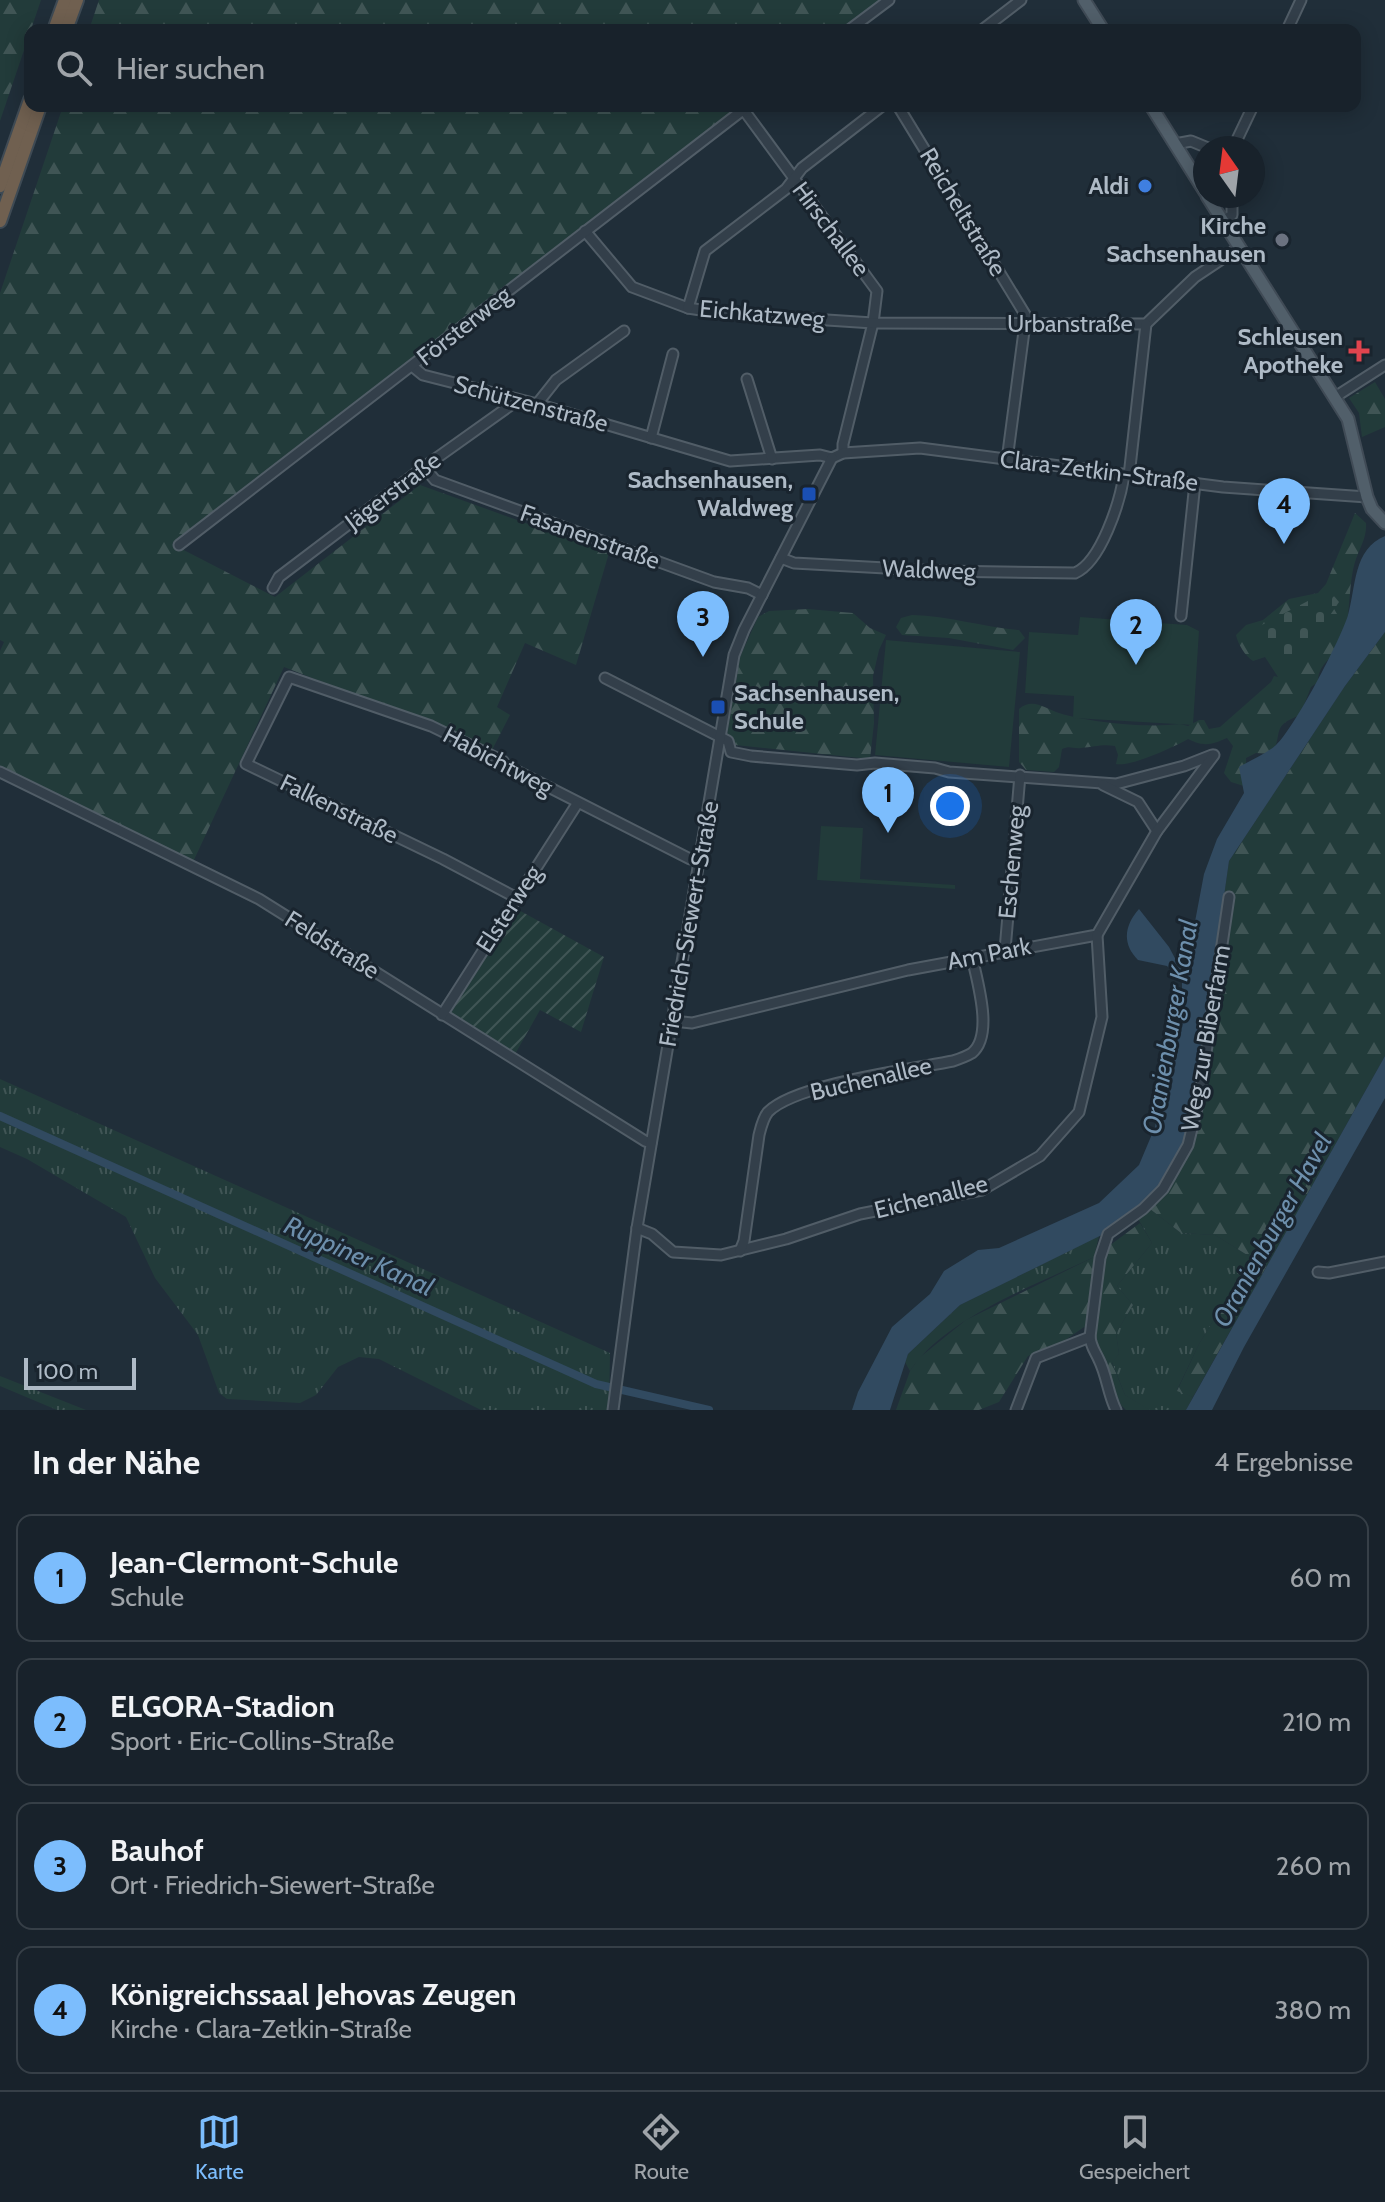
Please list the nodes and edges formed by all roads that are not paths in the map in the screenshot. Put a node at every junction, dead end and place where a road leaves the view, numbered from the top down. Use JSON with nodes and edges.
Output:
{"nodes":[{"id":1,"x":65,"y":0,"type":"edge"},
{"id":2,"x":77,"y":0,"type":"edge"},
{"id":3,"x":889,"y":0,"type":"edge"},
{"id":4,"x":1021,"y":0,"type":"edge"},
{"id":5,"x":1084,"y":0,"type":"edge"},
{"id":6,"x":1301,"y":0,"type":"edge"},
{"id":7,"x":56,"y":24,"type":"edge"},
{"id":8,"x":68,"y":24,"type":"edge"},
{"id":9,"x":857,"y":24,"type":"edge"},
{"id":10,"x":990,"y":24,"type":"edge"},
{"id":11,"x":1099,"y":24,"type":"edge"},
{"id":12,"x":1290,"y":24,"type":"edge"},
{"id":13,"x":26,"y":112,"type":"edge"},
{"id":14,"x":38,"y":112,"type":"edge"},
{"id":15,"x":741,"y":112,"type":"edge"},
{"id":16,"x":749,"y":112,"type":"edge"},
{"id":17,"x":874,"y":112,"type":"edge"},
{"id":18,"x":902,"y":112,"type":"edge"},
{"id":19,"x":1155,"y":112,"type":"edge"},
{"id":20,"x":1250,"y":112,"type":"edge"},
{"id":21,"x":1239,"y":136,"type":"edge"},
{"id":22,"x":1193,"y":142,"type":"edge"},
{"id":23,"x":1175,"y":144,"type":"junction"},
{"id":24,"x":1193,"y":173,"type":"edge"},
{"id":25,"x":794,"y":179,"type":"junction"},
{"id":26,"x":0,"y":186,"type":"edge"},
{"id":27,"x":1215,"y":208,"type":"edge"},
{"id":28,"x":1232,"y":208,"type":"edge"},
{"id":29,"x":0,"y":221,"type":"edge"},
{"id":30,"x":1223,"y":221,"type":"junction"},
{"id":31,"x":585,"y":231,"type":"junction"},
{"id":32,"x":1240,"y":247,"type":"junction"},
{"id":33,"x":688,"y":308,"type":"junction"},
{"id":34,"x":873,"y":323,"type":"junction"},
{"id":35,"x":1146,"y":324,"type":"junction"},
{"id":36,"x":1026,"y":325,"type":"junction"},
{"id":37,"x":624,"y":331,"type":"dead end"},
{"id":38,"x":673,"y":354,"type":"dead end"},
{"id":39,"x":1385,"y":365,"type":"edge"},
{"id":40,"x":412,"y":366,"type":"junction"},
{"id":41,"x":747,"y":379,"type":"dead end"},
{"id":42,"x":1335,"y":397,"type":"junction"},
{"id":43,"x":518,"y":400,"type":"junction"},
{"id":44,"x":537,"y":404,"type":"junction"},
{"id":45,"x":651,"y":438,"type":"junction"},
{"id":46,"x":843,"y":453,"type":"junction"},
{"id":47,"x":832,"y":458,"type":"junction"},
{"id":48,"x":772,"y":459,"type":"junction"},
{"id":49,"x":1007,"y":460,"type":"junction"},
{"id":50,"x":424,"y":467,"type":"junction"},
{"id":51,"x":1127,"y":475,"type":"junction"},
{"id":52,"x":1195,"y":483,"type":"junction"},
{"id":53,"x":1367,"y":497,"type":"junction"},
{"id":54,"x":1385,"y":523,"type":"edge"},
{"id":55,"x":179,"y":545,"type":"dead end"},
{"id":56,"x":781,"y":558,"type":"junction"},
{"id":57,"x":273,"y":588,"type":"dead end"},
{"id":58,"x":762,"y":595,"type":"junction"},
{"id":59,"x":1181,"y":616,"type":"dead end"},
{"id":60,"x":289,"y":677,"type":"joint"},
{"id":61,"x":605,"y":678,"type":"dead end"},
{"id":62,"x":720,"y":737,"type":"junction"},
{"id":63,"x":0,"y":772,"type":"edge"},
{"id":64,"x":1020,"y":775,"type":"junction"},
{"id":65,"x":1097,"y":782,"type":"junction"},
{"id":66,"x":577,"y":804,"type":"junction"},
{"id":67,"x":1157,"y":831,"type":"junction"},
{"id":68,"x":700,"y":861,"type":"junction"},
{"id":69,"x":1229,"y":897,"type":"dead end"},
{"id":70,"x":517,"y":898,"type":"junction"},
{"id":71,"x":1097,"y":935,"type":"junction"},
{"id":72,"x":1005,"y":950,"type":"junction"},
{"id":73,"x":972,"y":957,"type":"junction"},
{"id":74,"x":442,"y":1015,"type":"junction"},
{"id":75,"x":673,"y":1021,"type":"junction"},
{"id":76,"x":651,"y":1143,"type":"junction"},
{"id":77,"x":637,"y":1228,"type":"junction"},
{"id":78,"x":740,"y":1251,"type":"junction"},
{"id":79,"x":1385,"y":1262,"type":"edge"},
{"id":80,"x":1318,"y":1272,"type":"dead end"},
{"id":81,"x":1090,"y":1337,"type":"junction"},
{"id":82,"x":614,"y":1408,"type":"edge"},
{"id":83,"x":1016,"y":1410,"type":"edge"},
{"id":84,"x":1116,"y":1410,"type":"edge"}],
"edges":[{"from":1,"to":7,"type":"highway"},
{"from":2,"to":8,"type":"highway"},
{"from":3,"to":9,"type":"street"},
{"from":4,"to":10,"type":"street"},
{"from":5,"to":11,"type":"main road"},
{"from":6,"to":12,"type":"street"},
{"from":13,"to":26,"type":"highway"},
{"from":14,"to":29,"type":"highway"},
{"from":15,"to":31,"type":"street","name":"Försterweg"},
{"from":16,"to":25,"type":"street","name":"Hirschallee"},
{"from":17,"to":25,"type":"street"},
{"from":18,"to":36,"type":"street","name":"Reicheltstraße"},
{"from":19,"to":23,"type":"main road"},
{"from":20,"to":21,"type":"street"},
{"from":22,"to":23,"type":"street"},
{"from":23,"to":24,"type":"main road"},
{"from":25,"to":33,"type":"street"},
{"from":25,"to":34,"type":"street","name":"Hirschallee"},
{"from":27,"to":30,"type":"main road"},
{"from":28,"to":30,"type":"street"},
{"from":30,"to":32,"type":"main road"},
{"from":31,"to":33,"type":"street","name":"Eichkatzweg"},
{"from":31,"to":40,"type":"street","name":"Försterweg"},
{"from":32,"to":35,"type":"street","name":"Urbanstraße"},
{"from":32,"to":42,"type":"main road"},
{"from":33,"to":34,"type":"street","name":"Eichkatzweg"},
{"from":34,"to":36,"type":"street","name":"Urbanstraße"},
{"from":34,"to":46,"type":"street","name":"Hirschallee"},
{"from":35,"to":36,"type":"street","name":"Urbanstraße"},
{"from":35,"to":51,"type":"street"},
{"from":36,"to":49,"type":"street"},
{"from":37,"to":44,"type":"street"},
{"from":38,"to":45,"type":"street"},
{"from":39,"to":42,"type":"street"},
{"from":40,"to":43,"type":"street","name":"Schützenstraße"},
{"from":40,"to":55,"type":"street","name":"Försterweg"},
{"from":41,"to":48,"type":"street"},
{"from":42,"to":53,"type":"main road"},
{"from":43,"to":44,"type":"street","name":"Schützenstraße"},
{"from":43,"to":50,"type":"street","name":"Jägerstraße"},
{"from":44,"to":45,"type":"street","name":"Schützenstraße"},
{"from":45,"to":48,"type":"street","name":"Schützenstraße"},
{"from":46,"to":47,"type":"street","name":"Clara-Zetkin-Straße"},
{"from":46,"to":49,"type":"street","name":"Clara-Zetkin-Straße"},
{"from":47,"to":48,"type":"street","name":"Schützenstraße"},
{"from":47,"to":56,"type":"street","name":"Friedrich-Siewert-Straße"},
{"from":49,"to":51,"type":"street","name":"Clara-Zetkin-Straße"},
{"from":50,"to":57,"type":"street","name":"Jägerstraße"},
{"from":50,"to":58,"type":"street","name":"Fasanenstraße"},
{"from":51,"to":52,"type":"street","name":"Clara-Zetkin-Straße"},
{"from":51,"to":56,"type":"street","name":"Waldweg"},
{"from":52,"to":53,"type":"street","name":"Clara-Zetkin-Straße"},
{"from":52,"to":59,"type":"street"},
{"from":53,"to":54,"type":"main road"},
{"from":56,"to":58,"type":"street","name":"Friedrich-Siewert-Straße"},
{"from":58,"to":62,"type":"street","name":"Friedrich-Siewert-Straße"},
{"from":60,"to":66,"type":"street","name":"Habichtweg"},
{"from":60,"to":70,"type":"street","name":"Falkenstraße"},
{"from":61,"to":62,"type":"street"},
{"from":62,"to":64,"type":"street"},
{"from":62,"to":68,"type":"street","name":"Friedrich-Siewert-Straße"},
{"from":63,"to":74,"type":"street","name":"Feldstraße"},
{"from":64,"to":65,"type":"street"},
{"from":64,"to":72,"type":"street","name":"Eschenweg"},
{"from":65,"to":67,"type":"street"},
{"from":65,"to":67,"type":"street"},
{"from":66,"to":68,"type":"street","name":"Habichtweg"},
{"from":66,"to":70,"type":"street","name":"Elsterweg"},
{"from":67,"to":71,"type":"street"},
{"from":68,"to":75,"type":"street","name":"Friedrich-Siewert-Straße"},
{"from":69,"to":81,"type":"street","name":"Weg zur Biberfarm"},
{"from":70,"to":74,"type":"street","name":"Elsterweg"},
{"from":71,"to":72,"type":"street","name":"Am Park"},
{"from":71,"to":78,"type":"street","name":"Eichenallee"},
{"from":72,"to":73,"type":"street","name":"Am Park"},
{"from":73,"to":75,"type":"street","name":"Am Park"},
{"from":73,"to":78,"type":"street","name":"Buchenallee"},
{"from":74,"to":76,"type":"street","name":"Feldstraße"},
{"from":75,"to":76,"type":"street","name":"Friedrich-Siewert-Straße"},
{"from":76,"to":77,"type":"street","name":"Friedrich-Siewert-Straße"},
{"from":77,"to":78,"type":"street","name":"Eichenallee"},
{"from":77,"to":82,"type":"street","name":"Friedrich-Siewert-Straße"},
{"from":79,"to":80,"type":"street"},
{"from":81,"to":83,"type":"street"},
{"from":81,"to":84,"type":"street","name":"Weg zur Biberfarm"}]}
